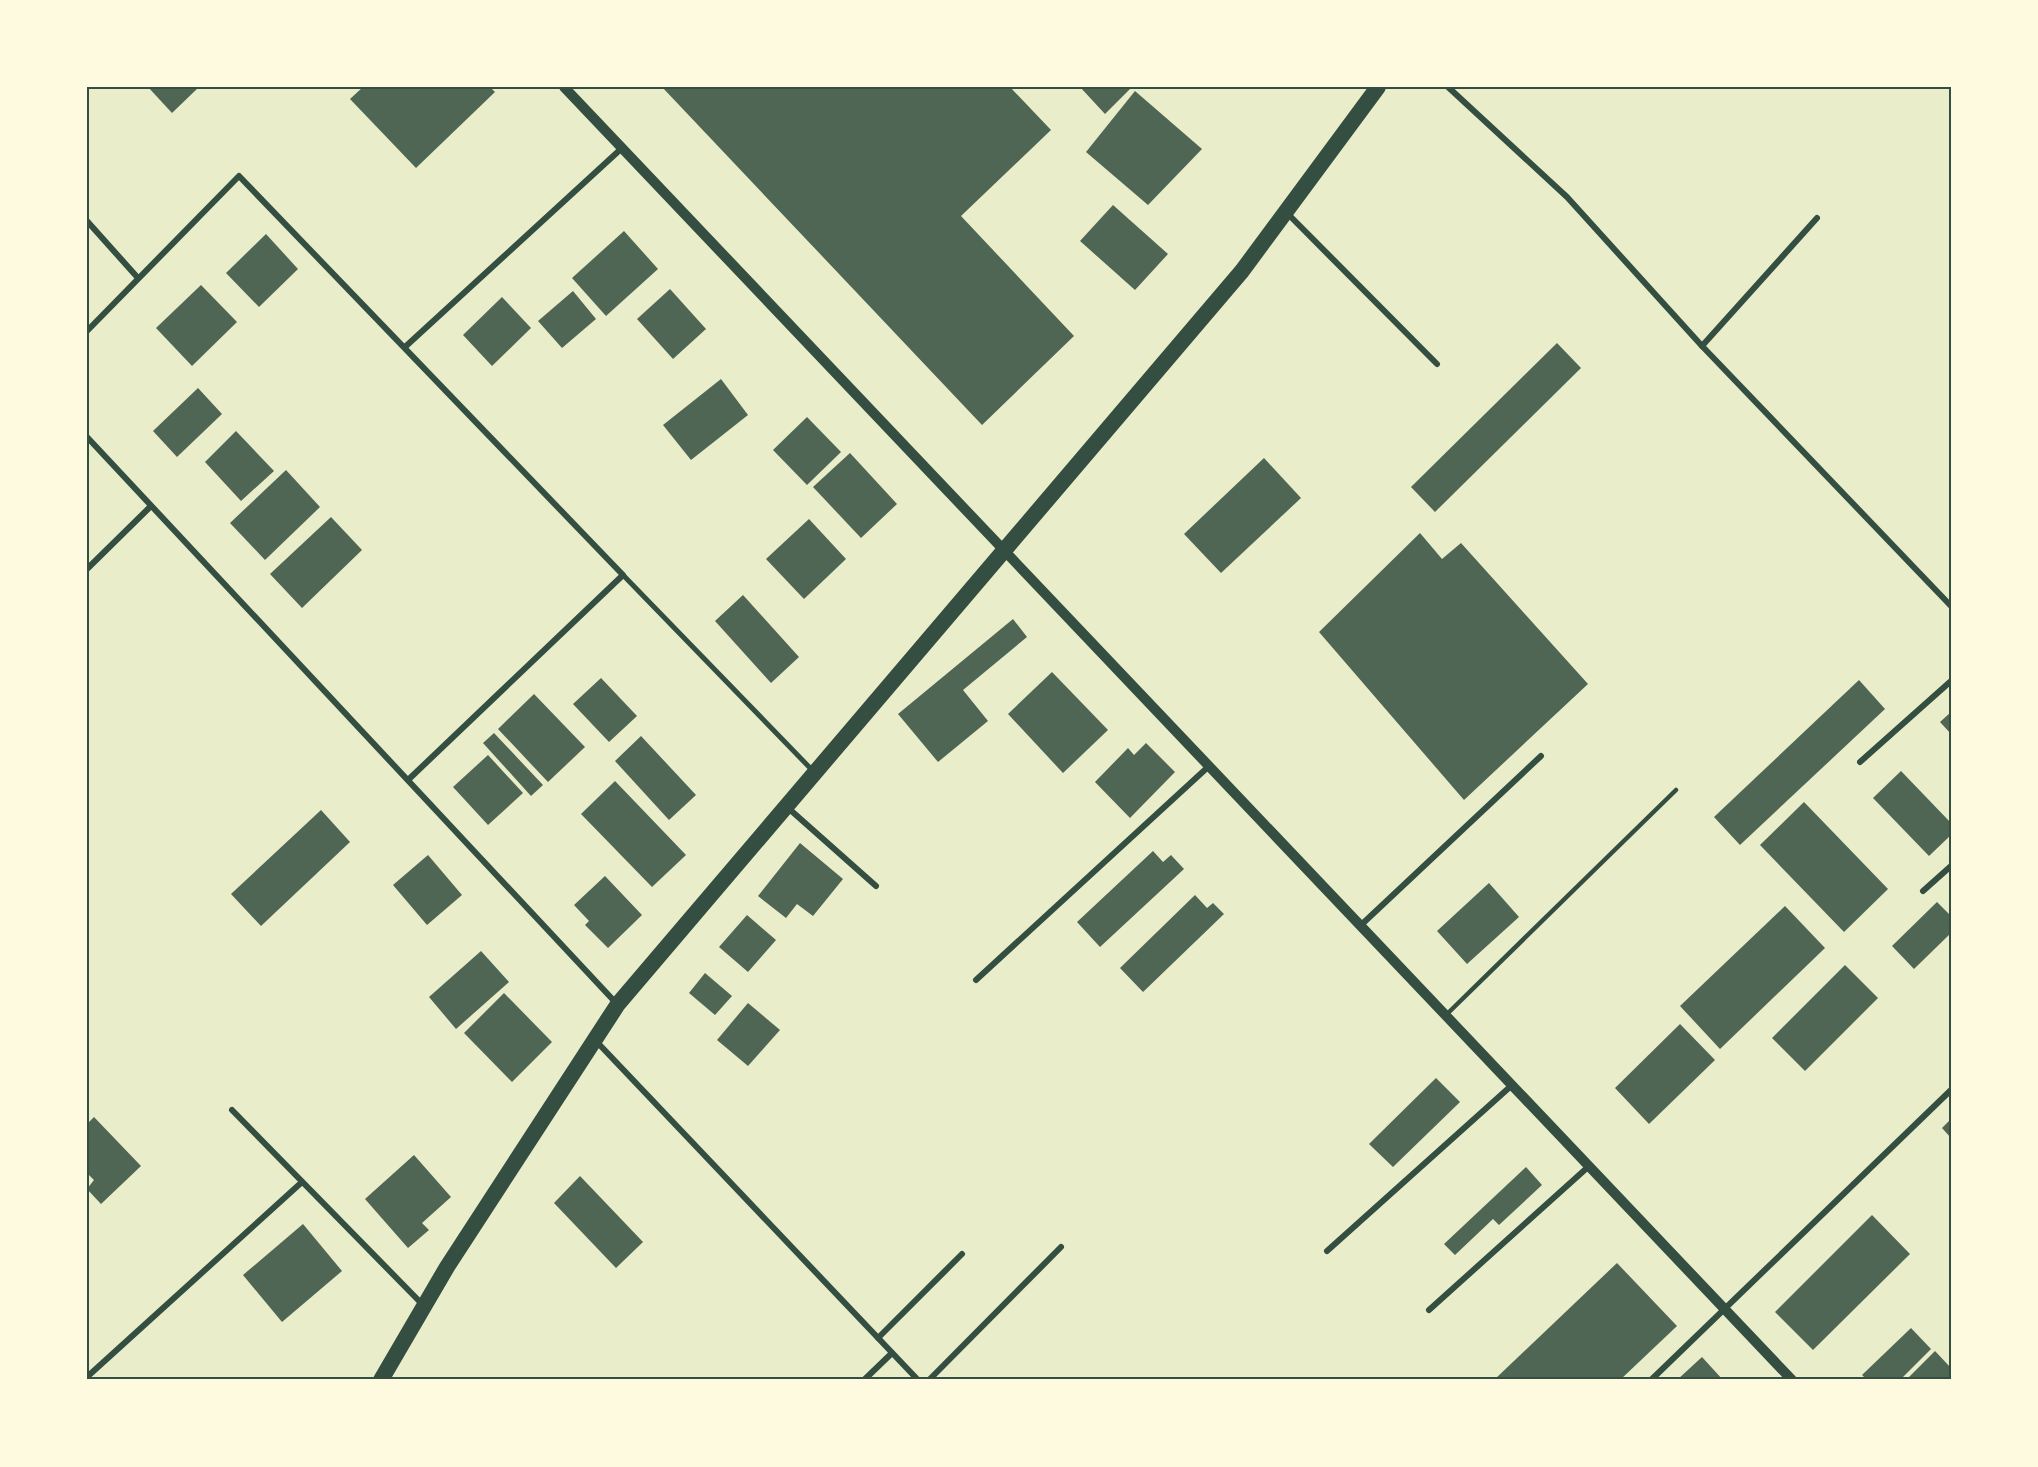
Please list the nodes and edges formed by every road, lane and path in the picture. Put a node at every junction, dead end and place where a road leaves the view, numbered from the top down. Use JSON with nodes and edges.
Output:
{"nodes":[{"id":1,"x":564,"y":87,"type":"edge"},
{"id":2,"x":1378,"y":87,"type":"edge"},
{"id":3,"x":1448,"y":87,"type":"edge"},
{"id":4,"x":622,"y":148,"type":"junction"},
{"id":5,"x":1286,"y":212,"type":"junction"},
{"id":6,"x":1817,"y":218,"type":"dead end"},
{"id":7,"x":87,"y":221,"type":"edge"},
{"id":8,"x":138,"y":278,"type":"junction"},
{"id":9,"x":87,"y":331,"type":"edge"},
{"id":10,"x":1702,"y":346,"type":"junction"},
{"id":11,"x":405,"y":347,"type":"junction"},
{"id":12,"x":1437,"y":364,"type":"dead end"},
{"id":13,"x":87,"y":437,"type":"edge"},
{"id":14,"x":151,"y":506,"type":"junction"},
{"id":15,"x":1004,"y":550,"type":"junction"},
{"id":16,"x":87,"y":568,"type":"edge"},
{"id":17,"x":623,"y":575,"type":"junction"},
{"id":18,"x":1951,"y":606,"type":"edge"},
{"id":19,"x":1951,"y":681,"type":"edge"},
{"id":20,"x":1541,"y":756,"type":"dead end"},
{"id":21,"x":1860,"y":762,"type":"dead end"},
{"id":22,"x":1208,"y":767,"type":"junction"},
{"id":23,"x":814,"y":773,"type":"junction"},
{"id":24,"x":408,"y":780,"type":"junction"},
{"id":25,"x":1676,"y":790,"type":"dead end"},
{"id":26,"x":786,"y":806,"type":"junction"},
{"id":27,"x":1951,"y":866,"type":"edge"},
{"id":28,"x":876,"y":886,"type":"dead end"},
{"id":29,"x":1923,"y":891,"type":"dead end"},
{"id":30,"x":1359,"y":926,"type":"junction"},
{"id":31,"x":976,"y":980,"type":"dead end"},
{"id":32,"x":618,"y":1004,"type":"junction"},
{"id":33,"x":1445,"y":1016,"type":"junction"},
{"id":34,"x":594,"y":1040,"type":"junction"},
{"id":35,"x":1511,"y":1086,"type":"junction"},
{"id":36,"x":1951,"y":1090,"type":"edge"},
{"id":37,"x":232,"y":1110,"type":"dead end"},
{"id":38,"x":1588,"y":1167,"type":"junction"},
{"id":39,"x":302,"y":1182,"type":"junction"},
{"id":40,"x":1061,"y":1247,"type":"dead end"},
{"id":41,"x":1327,"y":1251,"type":"dead end"},
{"id":42,"x":962,"y":1254,"type":"dead end"},
{"id":43,"x":424,"y":1306,"type":"junction"},
{"id":44,"x":1725,"y":1309,"type":"junction"},
{"id":45,"x":1429,"y":1310,"type":"dead end"},
{"id":46,"x":878,"y":1338,"type":"junction"},
{"id":47,"x":892,"y":1353,"type":"junction"},
{"id":48,"x":87,"y":1377,"type":"edge"},
{"id":49,"x":381,"y":1380,"type":"edge"},
{"id":50,"x":864,"y":1380,"type":"edge"},
{"id":51,"x":918,"y":1380,"type":"edge"},
{"id":52,"x":929,"y":1380,"type":"edge"},
{"id":53,"x":1651,"y":1380,"type":"edge"},
{"id":54,"x":1792,"y":1380,"type":"edge"}],
"edges":[{"from":1,"to":4,"type":"street"},
{"from":2,"to":5,"type":"highway"},
{"from":3,"to":10,"type":"street"},
{"from":4,"to":11,"type":"street"},
{"from":4,"to":15,"type":"street"},
{"from":5,"to":12,"type":"street"},
{"from":5,"to":15,"type":"highway"},
{"from":6,"to":10,"type":"street"},
{"from":7,"to":8,"type":"street"},
{"from":8,"to":9,"type":"street"},
{"from":8,"to":11,"type":"street"},
{"from":10,"to":18,"type":"street"},
{"from":11,"to":17,"type":"street"},
{"from":13,"to":14,"type":"street"},
{"from":14,"to":16,"type":"street"},
{"from":14,"to":24,"type":"street"},
{"from":15,"to":22,"type":"street"},
{"from":15,"to":23,"type":"highway"},
{"from":17,"to":23,"type":"street"},
{"from":17,"to":24,"type":"street"},
{"from":19,"to":21,"type":"street"},
{"from":20,"to":30,"type":"street"},
{"from":22,"to":30,"type":"street"},
{"from":22,"to":31,"type":"street"},
{"from":23,"to":26,"type":"highway"},
{"from":24,"to":32,"type":"street"},
{"from":25,"to":33,"type":"lane"},
{"from":26,"to":28,"type":"street"},
{"from":26,"to":32,"type":"highway"},
{"from":27,"to":29,"type":"street"},
{"from":30,"to":33,"type":"street"},
{"from":32,"to":34,"type":"highway"},
{"from":33,"to":35,"type":"street"},
{"from":34,"to":43,"type":"highway"},
{"from":34,"to":46,"type":"street"},
{"from":35,"to":38,"type":"street"},
{"from":35,"to":41,"type":"street"},
{"from":36,"to":44,"type":"street"},
{"from":37,"to":39,"type":"street"},
{"from":38,"to":44,"type":"street"},
{"from":38,"to":45,"type":"street"},
{"from":39,"to":43,"type":"street"},
{"from":39,"to":48,"type":"street"},
{"from":40,"to":52,"type":"street"},
{"from":42,"to":46,"type":"street"},
{"from":43,"to":49,"type":"highway"},
{"from":44,"to":53,"type":"street"},
{"from":44,"to":54,"type":"street"},
{"from":46,"to":47,"type":"street"},
{"from":47,"to":50,"type":"street"},
{"from":47,"to":51,"type":"street"}]}
